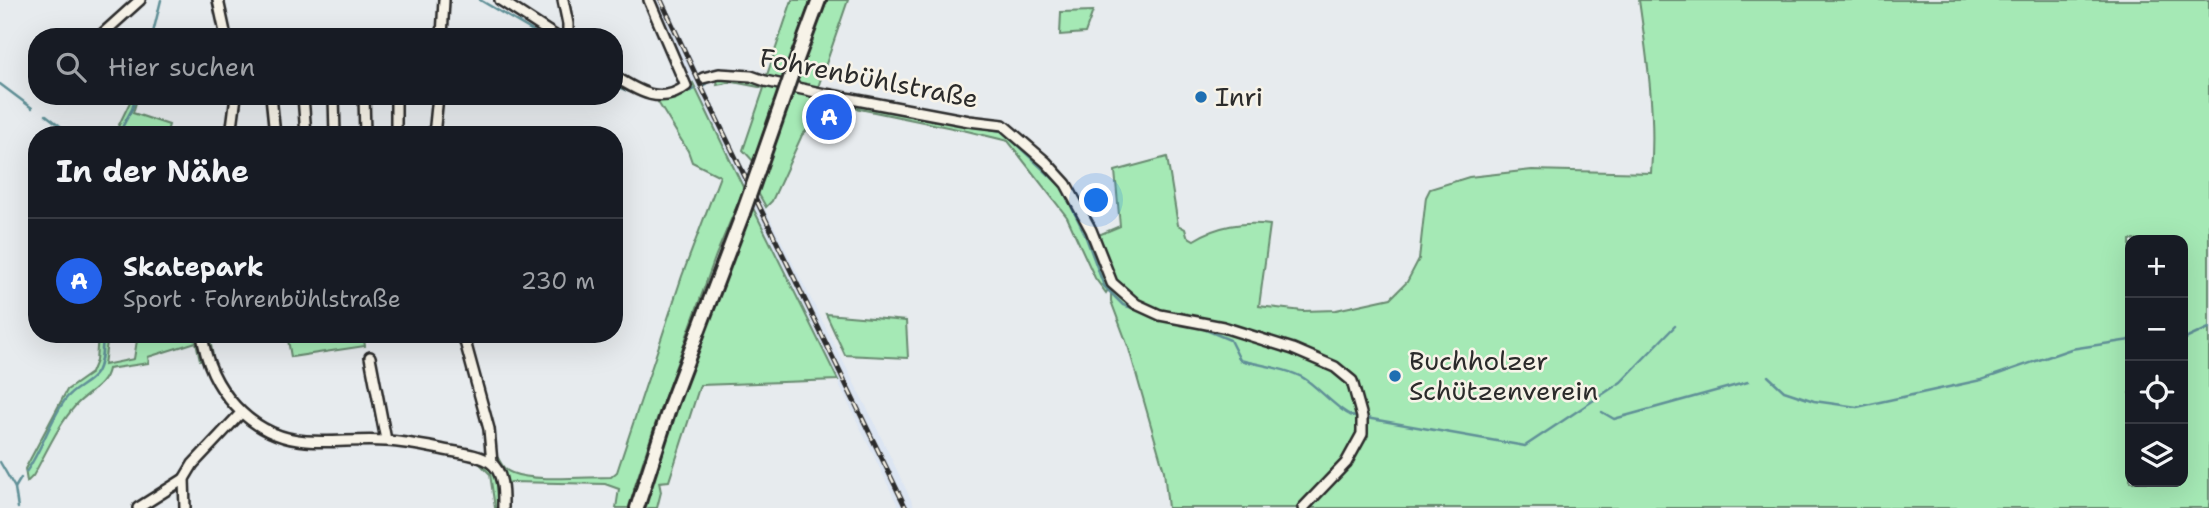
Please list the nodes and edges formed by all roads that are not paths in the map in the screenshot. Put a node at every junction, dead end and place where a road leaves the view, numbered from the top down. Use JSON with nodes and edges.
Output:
{"nodes":[{"id":1,"x":140,"y":0,"type":"edge"},
{"id":2,"x":218,"y":0,"type":"edge"},
{"id":3,"x":444,"y":0,"type":"edge"},
{"id":4,"x":500,"y":0,"type":"edge"},
{"id":5,"x":563,"y":0,"type":"edge"},
{"id":6,"x":649,"y":0,"type":"edge"},
{"id":7,"x":819,"y":0,"type":"edge"},
{"id":8,"x":109,"y":28,"type":"edge"},
{"id":9,"x":224,"y":28,"type":"edge"},
{"id":10,"x":442,"y":28,"type":"edge"},
{"id":11,"x":543,"y":28,"type":"edge"},
{"id":12,"x":568,"y":28,"type":"edge"},
{"id":13,"x":703,"y":78,"type":"dead end"},
{"id":14,"x":623,"y":81,"type":"edge"},
{"id":15,"x":235,"y":105,"type":"edge"},
{"id":16,"x":272,"y":105,"type":"edge"},
{"id":17,"x":304,"y":105,"type":"edge"},
{"id":18,"x":334,"y":105,"type":"edge"},
{"id":19,"x":364,"y":105,"type":"edge"},
{"id":20,"x":396,"y":105,"type":"edge"},
{"id":21,"x":437,"y":105,"type":"edge"},
{"id":22,"x":232,"y":126,"type":"edge"},
{"id":23,"x":274,"y":126,"type":"edge"},
{"id":24,"x":305,"y":126,"type":"edge"},
{"id":25,"x":335,"y":126,"type":"edge"},
{"id":26,"x":365,"y":126,"type":"edge"},
{"id":27,"x":396,"y":126,"type":"edge"},
{"id":28,"x":435,"y":126,"type":"edge"},
{"id":29,"x":204,"y":343,"type":"edge"},
{"id":30,"x":465,"y":343,"type":"edge"},
{"id":31,"x":370,"y":356,"type":"dead end"},
{"id":32,"x":241,"y":413,"type":"junction"},
{"id":33,"x":386,"y":440,"type":"junction"},
{"id":34,"x":492,"y":463,"type":"junction"},
{"id":35,"x":184,"y":479,"type":"junction"},
{"id":36,"x":138,"y":508,"type":"edge"},
{"id":37,"x":185,"y":508,"type":"edge"},
{"id":38,"x":503,"y":508,"type":"edge"},
{"id":39,"x":637,"y":508,"type":"edge"},
{"id":40,"x":1303,"y":508,"type":"edge"}],
"edges":[{"from":1,"to":8,"type":"street"},
{"from":2,"to":9,"type":"street"},
{"from":3,"to":10,"type":"street"},
{"from":4,"to":11,"type":"street"},
{"from":5,"to":12,"type":"street"},
{"from":6,"to":14,"type":"street"},
{"from":7,"to":39,"type":"main road","bridge":true},
{"from":13,"to":40,"type":"street","name":"Fohrenbühlstraße"},
{"from":15,"to":22,"type":"street"},
{"from":16,"to":23,"type":"street"},
{"from":17,"to":24,"type":"street"},
{"from":18,"to":25,"type":"street"},
{"from":19,"to":26,"type":"street"},
{"from":20,"to":27,"type":"street"},
{"from":21,"to":28,"type":"street"},
{"from":29,"to":32,"type":"street"},
{"from":30,"to":34,"type":"street"},
{"from":31,"to":33,"type":"street"},
{"from":32,"to":33,"type":"street"},
{"from":32,"to":35,"type":"street"},
{"from":33,"to":34,"type":"street"},
{"from":34,"to":38,"type":"street"},
{"from":35,"to":36,"type":"street"},
{"from":35,"to":37,"type":"street"}]}
